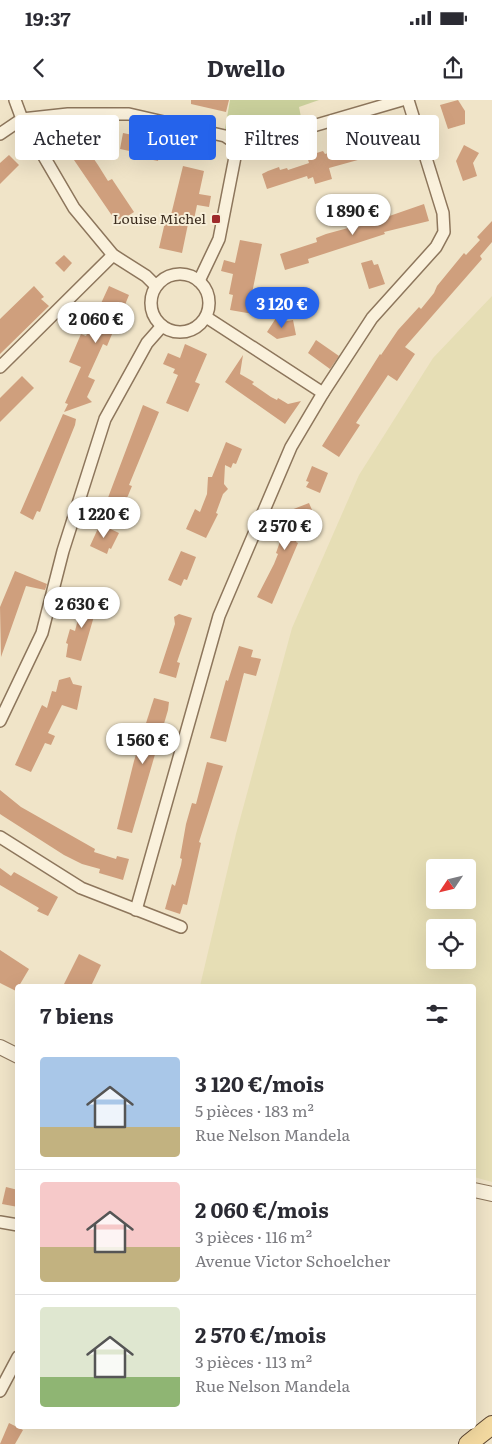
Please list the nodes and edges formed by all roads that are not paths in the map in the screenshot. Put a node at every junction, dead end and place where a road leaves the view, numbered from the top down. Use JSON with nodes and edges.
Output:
{"nodes":[{"id":1,"x":15,"y":100,"type":"edge"},
{"id":2,"x":402,"y":100,"type":"edge"},
{"id":3,"x":408,"y":100,"type":"edge"},
{"id":4,"x":21,"y":115,"type":"edge"},
{"id":5,"x":59,"y":115,"type":"edge"},
{"id":6,"x":15,"y":124,"type":"edge"},
{"id":7,"x":317,"y":125,"type":"edge"},
{"id":8,"x":0,"y":134,"type":"edge"},
{"id":9,"x":226,"y":137,"type":"edge"},
{"id":10,"x":46,"y":160,"type":"edge"},
{"id":11,"x":233,"y":160,"type":"edge"},
{"id":12,"x":113,"y":255,"type":"junction"},
{"id":13,"x":199,"y":281,"type":"junction"},
{"id":14,"x":156,"y":286,"type":"junction"},
{"id":15,"x":206,"y":317,"type":"junction"},
{"id":16,"x":162,"y":326,"type":"junction"},
{"id":17,"x":0,"y":367,"type":"edge"},
{"id":18,"x":323,"y":393,"type":"junction"},
{"id":19,"x":0,"y":721,"type":"edge"},
{"id":20,"x":0,"y":837,"type":"edge"},
{"id":21,"x":136,"y":910,"type":"junction"},
{"id":22,"x":181,"y":927,"type":"dead end"},
{"id":23,"x":0,"y":1048,"type":"edge"},
{"id":24,"x":15,"y":1055,"type":"edge"},
{"id":25,"x":476,"y":1190,"type":"edge"},
{"id":26,"x":492,"y":1194,"type":"edge"},
{"id":27,"x":0,"y":1222,"type":"edge"},
{"id":28,"x":15,"y":1224,"type":"edge"},
{"id":29,"x":15,"y":1361,"type":"edge"},
{"id":30,"x":4,"y":1377,"type":"edge"},
{"id":31,"x":0,"y":1391,"type":"edge"},
{"id":32,"x":492,"y":1425,"type":"edge"},
{"id":33,"x":468,"y":1444,"type":"edge"}],
"edges":[{"from":1,"to":4,"type":"street"},
{"from":2,"to":7,"type":"street"},
{"from":3,"to":18,"type":"street"},
{"from":5,"to":9,"type":"street"},
{"from":6,"to":8,"type":"street"},
{"from":10,"to":12,"type":"street"},
{"from":11,"to":13,"type":"street"},
{"from":12,"to":14,"type":"street"},
{"from":12,"to":17,"type":"street"},
{"from":13,"to":14,"type":"street"},
{"from":13,"to":15,"type":"street"},
{"from":14,"to":16,"type":"street"},
{"from":15,"to":16,"type":"street"},
{"from":15,"to":18,"type":"street"},
{"from":16,"to":19,"type":"street"},
{"from":18,"to":21,"type":"street"},
{"from":20,"to":21,"type":"street"},
{"from":21,"to":22,"type":"street"},
{"from":23,"to":24,"type":"street"},
{"from":25,"to":26,"type":"street"},
{"from":27,"to":28,"type":"street"},
{"from":29,"to":30,"type":"street"},
{"from":30,"to":31,"type":"street"},
{"from":32,"to":33,"type":"main road"}]}
